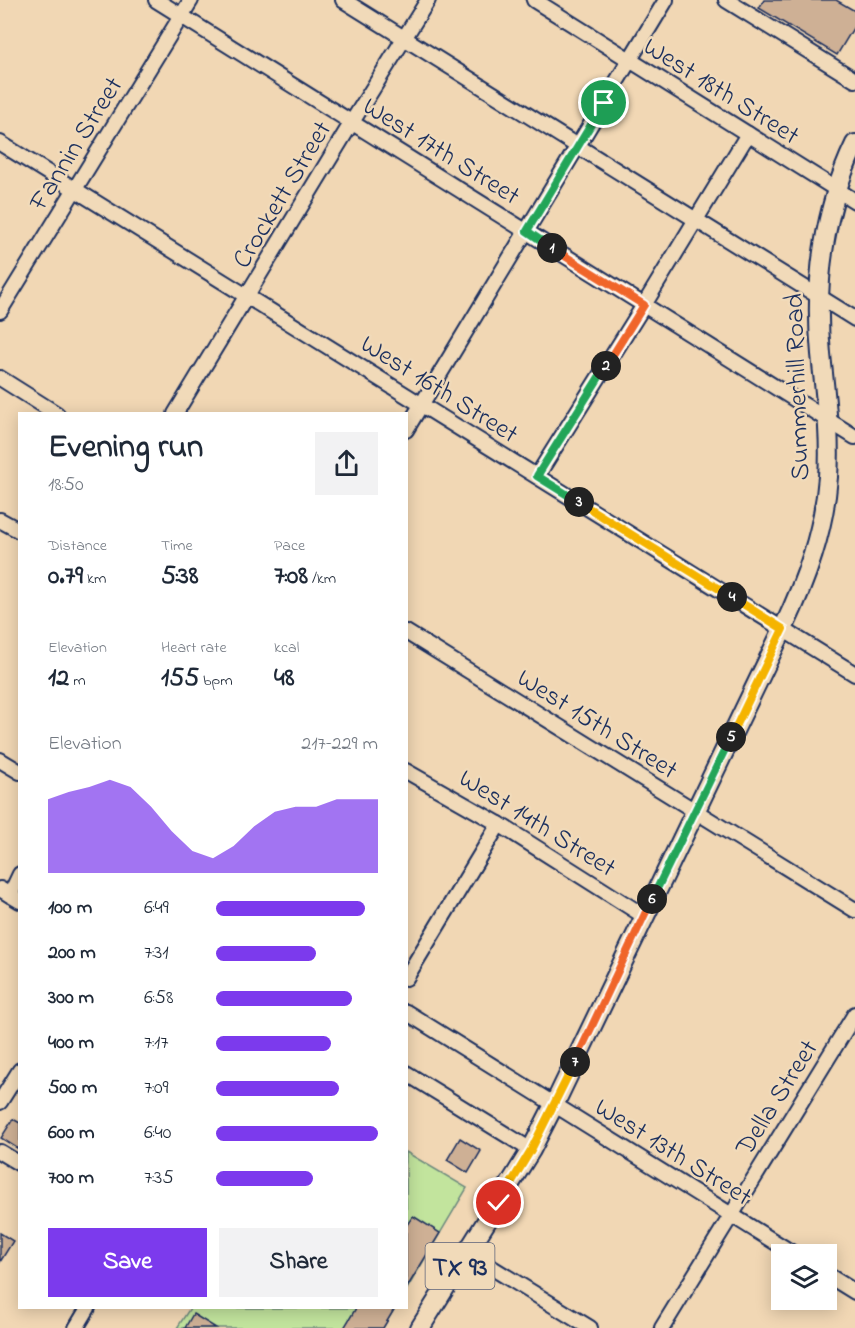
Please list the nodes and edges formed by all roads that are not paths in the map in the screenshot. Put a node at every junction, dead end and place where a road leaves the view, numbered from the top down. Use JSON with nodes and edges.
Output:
{"nodes":[{"id":1,"x":156,"y":0,"type":"edge"},
{"id":2,"x":191,"y":0,"type":"edge"},
{"id":3,"x":343,"y":0,"type":"edge"},
{"id":4,"x":428,"y":0,"type":"edge"},
{"id":5,"x":534,"y":0,"type":"edge"},
{"id":6,"x":666,"y":0,"type":"edge"},
{"id":7,"x":726,"y":0,"type":"edge"},
{"id":8,"x":182,"y":16,"type":"junction"},
{"id":9,"x":404,"y":38,"type":"junction"},
{"id":10,"x":630,"y":60,"type":"junction"},
{"id":11,"x":855,"y":80,"type":"edge"},
{"id":12,"x":352,"y":122,"type":"junction"},
{"id":13,"x":748,"y":134,"type":"junction"},
{"id":14,"x":0,"y":143,"type":"edge"},
{"id":15,"x":855,"y":144,"type":"edge"},
{"id":16,"x":578,"y":146,"type":"junction"},
{"id":17,"x":75,"y":189,"type":"junction"},
{"id":18,"x":837,"y":189,"type":"junction"},
{"id":19,"x":855,"y":201,"type":"edge"},
{"id":20,"x":696,"y":220,"type":"junction"},
{"id":21,"x":527,"y":231,"type":"junction"},
{"id":22,"x":248,"y":296,"type":"junction"},
{"id":23,"x":819,"y":296,"type":"junction"},
{"id":24,"x":644,"y":305,"type":"junction"},
{"id":25,"x":0,"y":311,"type":"edge"},
{"id":26,"x":855,"y":319,"type":"edge"},
{"id":27,"x":0,"y":378,"type":"edge"},
{"id":28,"x":422,"y":405,"type":"junction"},
{"id":29,"x":54,"y":412,"type":"edge"},
{"id":30,"x":176,"y":412,"type":"edge"},
{"id":31,"x":828,"y":421,"type":"junction"},
{"id":32,"x":408,"y":427,"type":"edge"},
{"id":33,"x":855,"y":437,"type":"edge"},
{"id":34,"x":537,"y":476,"type":"junction"},
{"id":35,"x":0,"y":520,"type":"edge"},
{"id":36,"x":18,"y":530,"type":"edge"},
{"id":37,"x":783,"y":629,"type":"junction"},
{"id":38,"x":408,"y":633,"type":"edge"},
{"id":39,"x":855,"y":674,"type":"edge"},
{"id":40,"x":0,"y":760,"type":"edge"},
{"id":41,"x":18,"y":771,"type":"edge"},
{"id":42,"x":408,"y":772,"type":"edge"},
{"id":43,"x":694,"y":812,"type":"junction"},
{"id":44,"x":499,"y":824,"type":"junction"},
{"id":45,"x":18,"y":878,"type":"edge"},
{"id":46,"x":10,"y":895,"type":"edge"},
{"id":47,"x":855,"y":910,"type":"edge"},
{"id":48,"x":644,"y":916,"type":"junction"},
{"id":49,"x":408,"y":975,"type":"edge"},
{"id":50,"x":408,"y":1012,"type":"edge"},
{"id":51,"x":855,"y":1014,"type":"edge"},
{"id":52,"x":18,"y":1073,"type":"edge"},
{"id":53,"x":408,"y":1074,"type":"edge"},
{"id":54,"x":0,"y":1102,"type":"edge"},
{"id":55,"x":555,"y":1103,"type":"junction"},
{"id":56,"x":531,"y":1150,"type":"junction"},
{"id":57,"x":0,"y":1152,"type":"edge"},
{"id":58,"x":18,"y":1163,"type":"edge"},
{"id":59,"x":732,"y":1215,"type":"junction"},
{"id":60,"x":778,"y":1244,"type":"edge"},
{"id":61,"x":468,"y":1253,"type":"junction"},
{"id":62,"x":837,"y":1281,"type":"edge"},
{"id":63,"x":855,"y":1292,"type":"edge"},
{"id":64,"x":87,"y":1309,"type":"edge"},
{"id":65,"x":76,"y":1328,"type":"edge"},
{"id":66,"x":420,"y":1328,"type":"edge"},
{"id":67,"x":590,"y":1328,"type":"edge"},
{"id":68,"x":662,"y":1328,"type":"edge"}],
"edges":[{"from":1,"to":8,"type":"street","name":"West 17th Street"},
{"from":2,"to":8,"type":"street","name":"Fannin Street"},
{"from":3,"to":9,"type":"street"},
{"from":4,"to":9,"type":"street","name":"Crockett Street"},
{"from":5,"to":10,"type":"street","name":"West 18th Street"},
{"from":6,"to":10,"type":"street"},
{"from":7,"to":11,"type":"street"},
{"from":8,"to":12,"type":"street","name":"West 17th Street"},
{"from":8,"to":17,"type":"street","name":"Fannin Street"},
{"from":9,"to":12,"type":"street","name":"Crockett Street"},
{"from":9,"to":16,"type":"street"},
{"from":10,"to":13,"type":"street","name":"West 18th Street"},
{"from":10,"to":16,"type":"street"},
{"from":12,"to":21,"type":"street","name":"West 17th Street"},
{"from":12,"to":22,"type":"street","name":"Crockett Street"},
{"from":13,"to":18,"type":"street","name":"West 18th Street"},
{"from":13,"to":20,"type":"street"},
{"from":14,"to":17,"type":"street","name":"West 16th Street"},
{"from":15,"to":18,"type":"main road","name":"Summerhill Road","number":"TX 93"},
{"from":16,"to":20,"type":"street"},
{"from":16,"to":21,"type":"street"},
{"from":17,"to":22,"type":"street","name":"West 16th Street"},
{"from":17,"to":25,"type":"street","name":"Fannin Street"},
{"from":18,"to":19,"type":"street","name":"West 18th Street"},
{"from":18,"to":23,"type":"main road","name":"Summerhill Road","number":"TX 93"},
{"from":20,"to":23,"type":"street"},
{"from":20,"to":24,"type":"street"},
{"from":21,"to":24,"type":"street","name":"West 17th Street"},
{"from":21,"to":28,"type":"street"},
{"from":22,"to":28,"type":"street","name":"West 16th Street"},
{"from":22,"to":30,"type":"street","name":"Crockett Street"},
{"from":23,"to":26,"type":"street"},
{"from":23,"to":31,"type":"main road","name":"Summerhill Road","number":"TX 93"},
{"from":24,"to":31,"type":"street","name":"West 17th Street"},
{"from":24,"to":34,"type":"street"},
{"from":27,"to":29,"type":"street"},
{"from":28,"to":32,"type":"street"},
{"from":28,"to":34,"type":"street","name":"West 16th Street"},
{"from":31,"to":33,"type":"street","name":"West 17th Street"},
{"from":31,"to":37,"type":"main road","name":"Summerhill Road","number":"TX 93"},
{"from":34,"to":37,"type":"street","name":"West 16th Street"},
{"from":35,"to":36,"type":"street"},
{"from":37,"to":39,"type":"street","name":"West 16th Street"},
{"from":37,"to":43,"type":"main road","name":"Summerhill Road","number":"TX 93"},
{"from":38,"to":43,"type":"street","name":"West 15th Street"},
{"from":40,"to":41,"type":"street"},
{"from":42,"to":44,"type":"street","name":"West 14th Street"},
{"from":43,"to":47,"type":"street","name":"West 15th Street"},
{"from":43,"to":48,"type":"main road","name":"Summerhill Road","number":"TX 93"},
{"from":44,"to":48,"type":"street","name":"West 14th Street"},
{"from":44,"to":49,"type":"street"},
{"from":45,"to":46,"type":"street"},
{"from":48,"to":55,"type":"main road","name":"Summerhill Road","number":"TX 93"},
{"from":50,"to":55,"type":"street","name":"West 13th Street"},
{"from":51,"to":59,"type":"street","name":"Della Street"},
{"from":52,"to":54,"type":"street"},
{"from":53,"to":56,"type":"street"},
{"from":55,"to":56,"type":"main road","name":"Summerhill Road","number":"TX 93"},
{"from":55,"to":59,"type":"street","name":"West 13th Street"},
{"from":56,"to":61,"type":"main road","name":"Summerhill Road","number":"TX 93"},
{"from":57,"to":58,"type":"street"},
{"from":59,"to":60,"type":"street","name":"West 13th Street"},
{"from":59,"to":68,"type":"street","name":"Della Street"},
{"from":61,"to":66,"type":"main road","name":"Summerhill Road","number":"TX 93"},
{"from":61,"to":67,"type":"street"},
{"from":62,"to":63,"type":"street"},
{"from":64,"to":65,"type":"street"}]}
